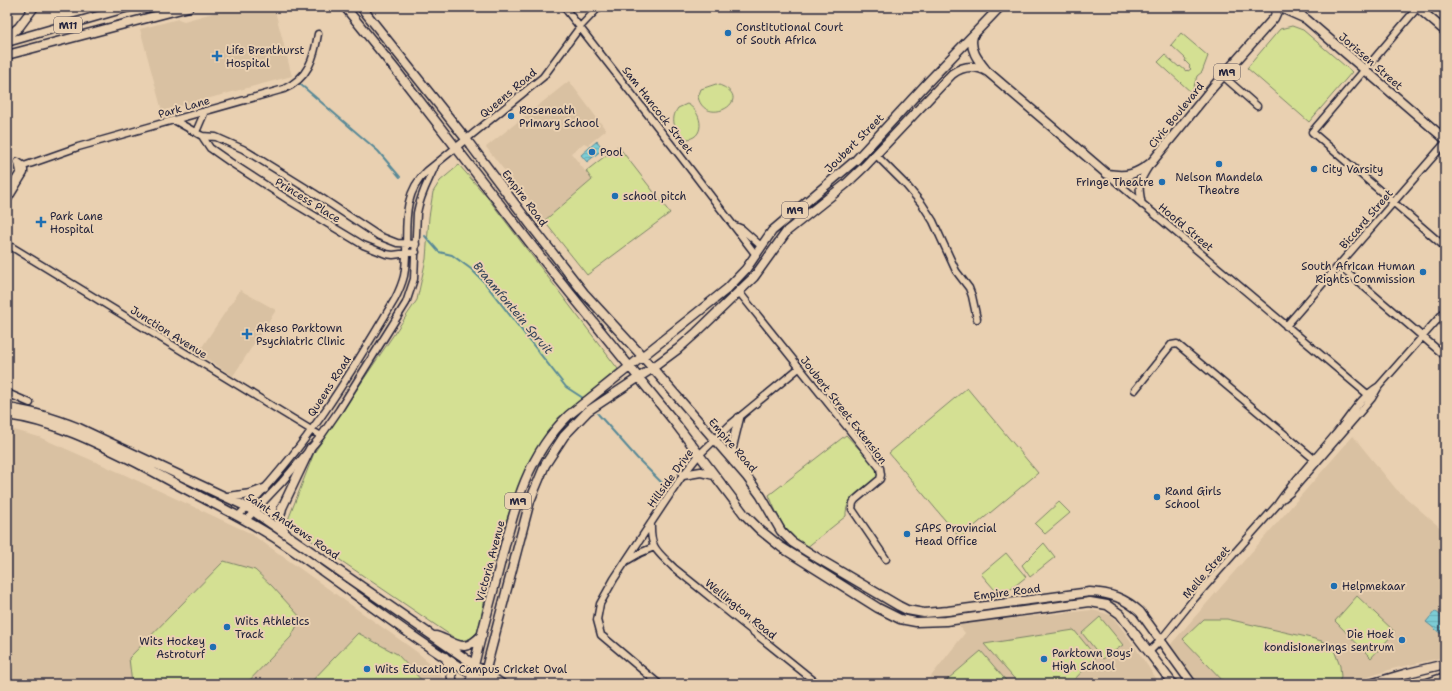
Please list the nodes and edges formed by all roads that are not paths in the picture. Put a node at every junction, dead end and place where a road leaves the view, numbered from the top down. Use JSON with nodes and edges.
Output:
{"nodes":[{"id":1,"x":34,"y":7,"type":"edge"},
{"id":2,"x":129,"y":7,"type":"edge"},
{"id":3,"x":189,"y":7,"type":"edge"},
{"id":4,"x":345,"y":7,"type":"edge"},
{"id":5,"x":361,"y":7,"type":"edge"},
{"id":6,"x":564,"y":7,"type":"edge"},
{"id":7,"x":599,"y":7,"type":"edge"},
{"id":8,"x":1000,"y":7,"type":"edge"},
{"id":9,"x":1279,"y":7,"type":"edge"},
{"id":10,"x":1296,"y":7,"type":"edge"},
{"id":11,"x":1418,"y":7,"type":"edge"},
{"id":12,"x":1306,"y":20,"type":"junction"},
{"id":13,"x":580,"y":27,"type":"junction"},
{"id":14,"x":1445,"y":31,"type":"edge"},
{"id":15,"x":318,"y":34,"type":"dead end"},
{"id":16,"x":973,"y":36,"type":"junction"},
{"id":17,"x":7,"y":37,"type":"edge"},
{"id":18,"x":7,"y":42,"type":"edge"},
{"id":19,"x":7,"y":55,"type":"edge"},
{"id":20,"x":1365,"y":71,"type":"junction"},
{"id":21,"x":988,"y":72,"type":"junction"},
{"id":22,"x":1223,"y":76,"type":"junction"},
{"id":23,"x":1258,"y":106,"type":"dead end"},
{"id":24,"x":205,"y":111,"type":"junction"},
{"id":25,"x":174,"y":120,"type":"junction"},
{"id":26,"x":196,"y":132,"type":"junction"},
{"id":27,"x":202,"y":136,"type":"junction"},
{"id":28,"x":466,"y":139,"type":"junction"},
{"id":29,"x":1445,"y":139,"type":"edge"},
{"id":30,"x":1445,"y":143,"type":"edge"},
{"id":31,"x":456,"y":147,"type":"junction"},
{"id":32,"x":876,"y":155,"type":"junction"},
{"id":33,"x":1151,"y":163,"type":"junction"},
{"id":34,"x":24,"y":166,"type":"junction"},
{"id":35,"x":435,"y":166,"type":"junction"},
{"id":36,"x":1107,"y":174,"type":"junction"},
{"id":37,"x":7,"y":193,"type":"edge"},
{"id":38,"x":7,"y":201,"type":"edge"},
{"id":39,"x":1394,"y":203,"type":"junction"},
{"id":40,"x":1142,"y":205,"type":"junction"},
{"id":41,"x":735,"y":226,"type":"junction"},
{"id":42,"x":7,"y":244,"type":"edge"},
{"id":43,"x":405,"y":244,"type":"junction"},
{"id":44,"x":416,"y":244,"type":"junction"},
{"id":45,"x":761,"y":246,"type":"junction"},
{"id":46,"x":1445,"y":247,"type":"edge"},
{"id":47,"x":416,"y":252,"type":"junction"},
{"id":48,"x":405,"y":253,"type":"junction"},
{"id":49,"x":756,"y":255,"type":"junction"},
{"id":50,"x":1339,"y":265,"type":"junction"},
{"id":51,"x":739,"y":292,"type":"junction"},
{"id":52,"x":1445,"y":311,"type":"edge"},
{"id":53,"x":977,"y":319,"type":"dead end"},
{"id":54,"x":1286,"y":326,"type":"junction"},
{"id":55,"x":1423,"y":337,"type":"junction"},
{"id":56,"x":642,"y":356,"type":"junction"},
{"id":57,"x":1445,"y":356,"type":"edge"},
{"id":58,"x":630,"y":366,"type":"junction"},
{"id":59,"x":652,"y":368,"type":"junction"},
{"id":60,"x":798,"y":368,"type":"junction"},
{"id":61,"x":638,"y":377,"type":"junction"},
{"id":62,"x":1135,"y":390,"type":"dead end"},
{"id":63,"x":7,"y":393,"type":"edge"},
{"id":64,"x":1370,"y":396,"type":"junction"},
{"id":65,"x":30,"y":404,"type":"dead end"},
{"id":66,"x":7,"y":408,"type":"edge"},
{"id":67,"x":7,"y":415,"type":"edge"},
{"id":68,"x":739,"y":418,"type":"junction"},
{"id":69,"x":312,"y":430,"type":"junction"},
{"id":70,"x":321,"y":436,"type":"junction"},
{"id":71,"x":714,"y":440,"type":"junction"},
{"id":72,"x":310,"y":449,"type":"junction"},
{"id":73,"x":699,"y":455,"type":"junction"},
{"id":74,"x":1314,"y":459,"type":"junction"},
{"id":75,"x":734,"y":462,"type":"junction"},
{"id":76,"x":683,"y":475,"type":"junction"},
{"id":77,"x":714,"y":475,"type":"junction"},
{"id":78,"x":264,"y":489,"type":"junction"},
{"id":79,"x":227,"y":497,"type":"junction"},
{"id":80,"x":1277,"y":505,"type":"junction"},
{"id":81,"x":247,"y":507,"type":"junction"},
{"id":82,"x":254,"y":512,"type":"junction"},
{"id":83,"x":242,"y":518,"type":"junction"},
{"id":84,"x":651,"y":523,"type":"junction"},
{"id":85,"x":287,"y":534,"type":"junction"},
{"id":86,"x":654,"y":547,"type":"junction"},
{"id":87,"x":886,"y":558,"type":"dead end"},
{"id":88,"x":622,"y":566,"type":"junction"},
{"id":89,"x":430,"y":634,"type":"junction"},
{"id":90,"x":482,"y":636,"type":"junction"},
{"id":91,"x":1160,"y":641,"type":"junction"},
{"id":92,"x":1149,"y":652,"type":"junction"},
{"id":93,"x":445,"y":657,"type":"junction"},
{"id":94,"x":1445,"y":664,"type":"edge"},
{"id":95,"x":475,"y":665,"type":"junction"},
{"id":96,"x":485,"y":672,"type":"junction"},
{"id":97,"x":472,"y":674,"type":"junction"},
{"id":98,"x":1445,"y":678,"type":"edge"},
{"id":99,"x":484,"y":683,"type":"edge"},
{"id":100,"x":453,"y":684,"type":"edge"},
{"id":101,"x":470,"y":684,"type":"edge"},
{"id":102,"x":502,"y":684,"type":"edge"},
{"id":103,"x":659,"y":684,"type":"edge"},
{"id":104,"x":818,"y":684,"type":"edge"},
{"id":105,"x":1173,"y":684,"type":"edge"},
{"id":106,"x":1192,"y":684,"type":"edge"},
{"id":107,"x":1370,"y":684,"type":"edge"},
{"id":108,"x":1425,"y":684,"type":"edge"}],
"edges":[{"from":1,"to":17,"type":"main road"},
{"from":2,"to":18,"type":"main road","number":"M11"},
{"from":3,"to":19,"type":"main road"},
{"from":4,"to":31,"type":"main road","name":"Empire Road"},
{"from":5,"to":28,"type":"main road","name":"Empire Road"},
{"from":6,"to":13,"type":"street","name":"Sam Hancock Street"},
{"from":7,"to":13,"type":"street","name":"Queens Road"},
{"from":8,"to":16,"type":"main road","name":"Joubert Street","number":"M9"},
{"from":9,"to":12,"type":"main road","name":"Jorissen Street"},
{"from":9,"to":22,"type":"main road","name":"Civic Boulevard","number":"M9"},
{"from":10,"to":12,"type":"street"},
{"from":11,"to":14,"type":"main road"},
{"from":11,"to":20,"type":"street"},
{"from":12,"to":20,"type":"main road","name":"Jorissen Street"},
{"from":13,"to":28,"type":"street","name":"Queens Road"},
{"from":13,"to":41,"type":"street","name":"Sam Hancock Street"},
{"from":15,"to":24,"type":"street","name":"Park Lane"},
{"from":16,"to":21,"type":"main road"},
{"from":16,"to":45,"type":"main road","name":"Joubert Street","number":"M9"},
{"from":20,"to":29,"type":"main road","name":"Jorissen Street"},
{"from":20,"to":39,"type":"street"},
{"from":21,"to":32,"type":"main road","name":"Joubert Street","number":"M9"},
{"from":21,"to":36,"type":"main road","name":"Hoofd Street","number":"M9"},
{"from":22,"to":23,"type":"street"},
{"from":22,"to":33,"type":"main road","name":"Civic Boulevard","number":"M9"},
{"from":24,"to":25,"type":"street","name":"Park Lane"},
{"from":24,"to":26,"type":"street"},
{"from":25,"to":26,"type":"street","name":"Princess Place"},
{"from":25,"to":34,"type":"street","name":"Park Lane"},
{"from":26,"to":27,"type":"street","name":"Princess Place"},
{"from":27,"to":43,"type":"street","name":"Princess Place"},
{"from":27,"to":48,"type":"street","name":"Princess Place"},
{"from":28,"to":31,"type":"street","name":"Queens Road"},
{"from":28,"to":56,"type":"main road","name":"Empire Road"},
{"from":30,"to":39,"type":"street","name":"Biccard Street"},
{"from":31,"to":35,"type":"street","name":"Queens Road"},
{"from":31,"to":58,"type":"main road","name":"Empire Road"},
{"from":32,"to":51,"type":"main road","name":"Joubert Street","number":"M9"},
{"from":32,"to":53,"type":"street"},
{"from":33,"to":36,"type":"main road","name":"Civic Boulevard","number":"M9"},
{"from":33,"to":40,"type":"street","name":"Civic Boulevard"},
{"from":34,"to":37,"type":"street"},
{"from":34,"to":38,"type":"street"},
{"from":35,"to":43,"type":"street","name":"Queens Road"},
{"from":35,"to":44,"type":"street","name":"Queens Road"},
{"from":36,"to":40,"type":"street","name":"Hoofd Street"},
{"from":39,"to":46,"type":"street"},
{"from":39,"to":50,"type":"street","name":"Biccard Street"},
{"from":40,"to":54,"type":"street","name":"Hoofd Street"},
{"from":41,"to":45,"type":"street","name":"Sam Hancock Street"},
{"from":41,"to":49,"type":"street","name":"Sam Hancock Street"},
{"from":42,"to":69,"type":"street","name":"Junction Avenue"},
{"from":43,"to":44,"type":"street","name":"Princess Place"},
{"from":43,"to":48,"type":"street","name":"Queens Road"},
{"from":44,"to":47,"type":"street","name":"Queens Road"},
{"from":45,"to":49,"type":"main road","name":"Joubert Street","number":"M9"},
{"from":47,"to":48,"type":"street","name":"Princess Place"},
{"from":47,"to":70,"type":"street","name":"Queens Road"},
{"from":48,"to":69,"type":"street","name":"Queens Road"},
{"from":49,"to":56,"type":"main road","name":"Joubert Street","number":"M9"},
{"from":50,"to":54,"type":"street","name":"Biccard Street"},
{"from":50,"to":55,"type":"street"},
{"from":51,"to":59,"type":"main road","name":"Joubert Street","number":"M9"},
{"from":51,"to":60,"type":"street","name":"Joubert Street Extension"},
{"from":52,"to":55,"type":"street","name":"Melle Street"},
{"from":54,"to":64,"type":"street","name":"Hoofd Street"},
{"from":55,"to":57,"type":"street"},
{"from":55,"to":64,"type":"street","name":"Melle Street"},
{"from":56,"to":58,"type":"main road","name":"Joubert Street","number":"M9"},
{"from":56,"to":59,"type":"main road","name":"Empire Road"},
{"from":58,"to":61,"type":"main road","name":"Empire Road"},
{"from":58,"to":90,"type":"main road","name":"Victoria Avenue","number":"M9"},
{"from":59,"to":61,"type":"main road","name":"Joubert Street","number":"M9"},
{"from":59,"to":71,"type":"main road","name":"Empire Road"},
{"from":60,"to":68,"type":"street","name":"Hillside Drive"},
{"from":60,"to":87,"type":"street","name":"Joubert Street Extension"},
{"from":61,"to":73,"type":"main road","name":"Empire Road"},
{"from":61,"to":96,"type":"main road","number":"M9"},
{"from":62,"to":74,"type":"street"},
{"from":63,"to":65,"type":"street"},
{"from":64,"to":74,"type":"street","name":"Melle Street"},
{"from":64,"to":80,"type":"street","name":"Melle Street"},
{"from":66,"to":79,"type":"main road","name":"Saint Andrews Road"},
{"from":67,"to":83,"type":"main road","name":"Saint Andrews Road"},
{"from":68,"to":71,"type":"street","name":"Hillside Drive"},
{"from":68,"to":75,"type":"main road"},
{"from":69,"to":70,"type":"street","name":"Junction Avenue"},
{"from":69,"to":78,"type":"street","name":"Queens Road"},
{"from":70,"to":72,"type":"street","name":"Queens Road"},
{"from":71,"to":73,"type":"street","name":"Hillside Drive"},
{"from":71,"to":75,"type":"main road","name":"Empire Road"},
{"from":72,"to":82,"type":"street","name":"Queens Road"},
{"from":72,"to":85,"type":"main road"},
{"from":73,"to":76,"type":"street","name":"Hillside Drive"},
{"from":73,"to":77,"type":"main road","name":"Empire Road"},
{"from":74,"to":80,"type":"street","name":"Melle Street"},
{"from":75,"to":91,"type":"main road","name":"Empire Road"},
{"from":76,"to":77,"type":"main road"},
{"from":76,"to":84,"type":"street","name":"Hillside Drive"},
{"from":77,"to":92,"type":"main road","name":"Empire Road"},
{"from":78,"to":79,"type":"main road"},
{"from":78,"to":81,"type":"street","name":"Queens Road"},
{"from":79,"to":81,"type":"main road","name":"Saint Andrews Road"},
{"from":80,"to":91,"type":"street","name":"Melle Street"},
{"from":81,"to":82,"type":"main road","name":"Saint Andrews Road"},
{"from":81,"to":83,"type":"street","name":"Queens Road"},
{"from":82,"to":83,"type":"street","name":"Queens Road"},
{"from":82,"to":85,"type":"main road","name":"Saint Andrews Road"},
{"from":83,"to":93,"type":"main road","name":"Saint Andrews Road"},
{"from":84,"to":86,"type":"street"},
{"from":84,"to":88,"type":"street","name":"Hillside Drive"},
{"from":85,"to":89,"type":"main road","name":"Saint Andrews Road"},
{"from":86,"to":88,"type":"street"},
{"from":86,"to":104,"type":"street","name":"Wellington Road"},
{"from":88,"to":103,"type":"street","name":"Hillside Drive"},
{"from":89,"to":90,"type":"main road"},
{"from":89,"to":95,"type":"main road","name":"Saint Andrews Road"},
{"from":90,"to":95,"type":"main road","name":"Victoria Avenue","number":"M9"},
{"from":91,"to":92,"type":"street","name":"Melle Street"},
{"from":91,"to":106,"type":"main road","name":"Empire Road"},
{"from":92,"to":105,"type":"main road","name":"Empire Road"},
{"from":93,"to":97,"type":"main road","name":"Saint Andrews Road"},
{"from":93,"to":100,"type":"main road"},
{"from":94,"to":107,"type":"main road"},
{"from":95,"to":96,"type":"main road","name":"Saint Andrews Road"},
{"from":95,"to":97,"type":"main road","name":"Victoria Avenue","number":"M9"},
{"from":96,"to":99,"type":"main road","number":"M9"},
{"from":96,"to":102,"type":"main road","name":"Saint Andrews Road"},
{"from":97,"to":99,"type":"main road","name":"Saint Andrews Road"},
{"from":97,"to":101,"type":"main road","name":"Victoria Avenue","number":"M9"},
{"from":98,"to":108,"type":"main road"}]}
